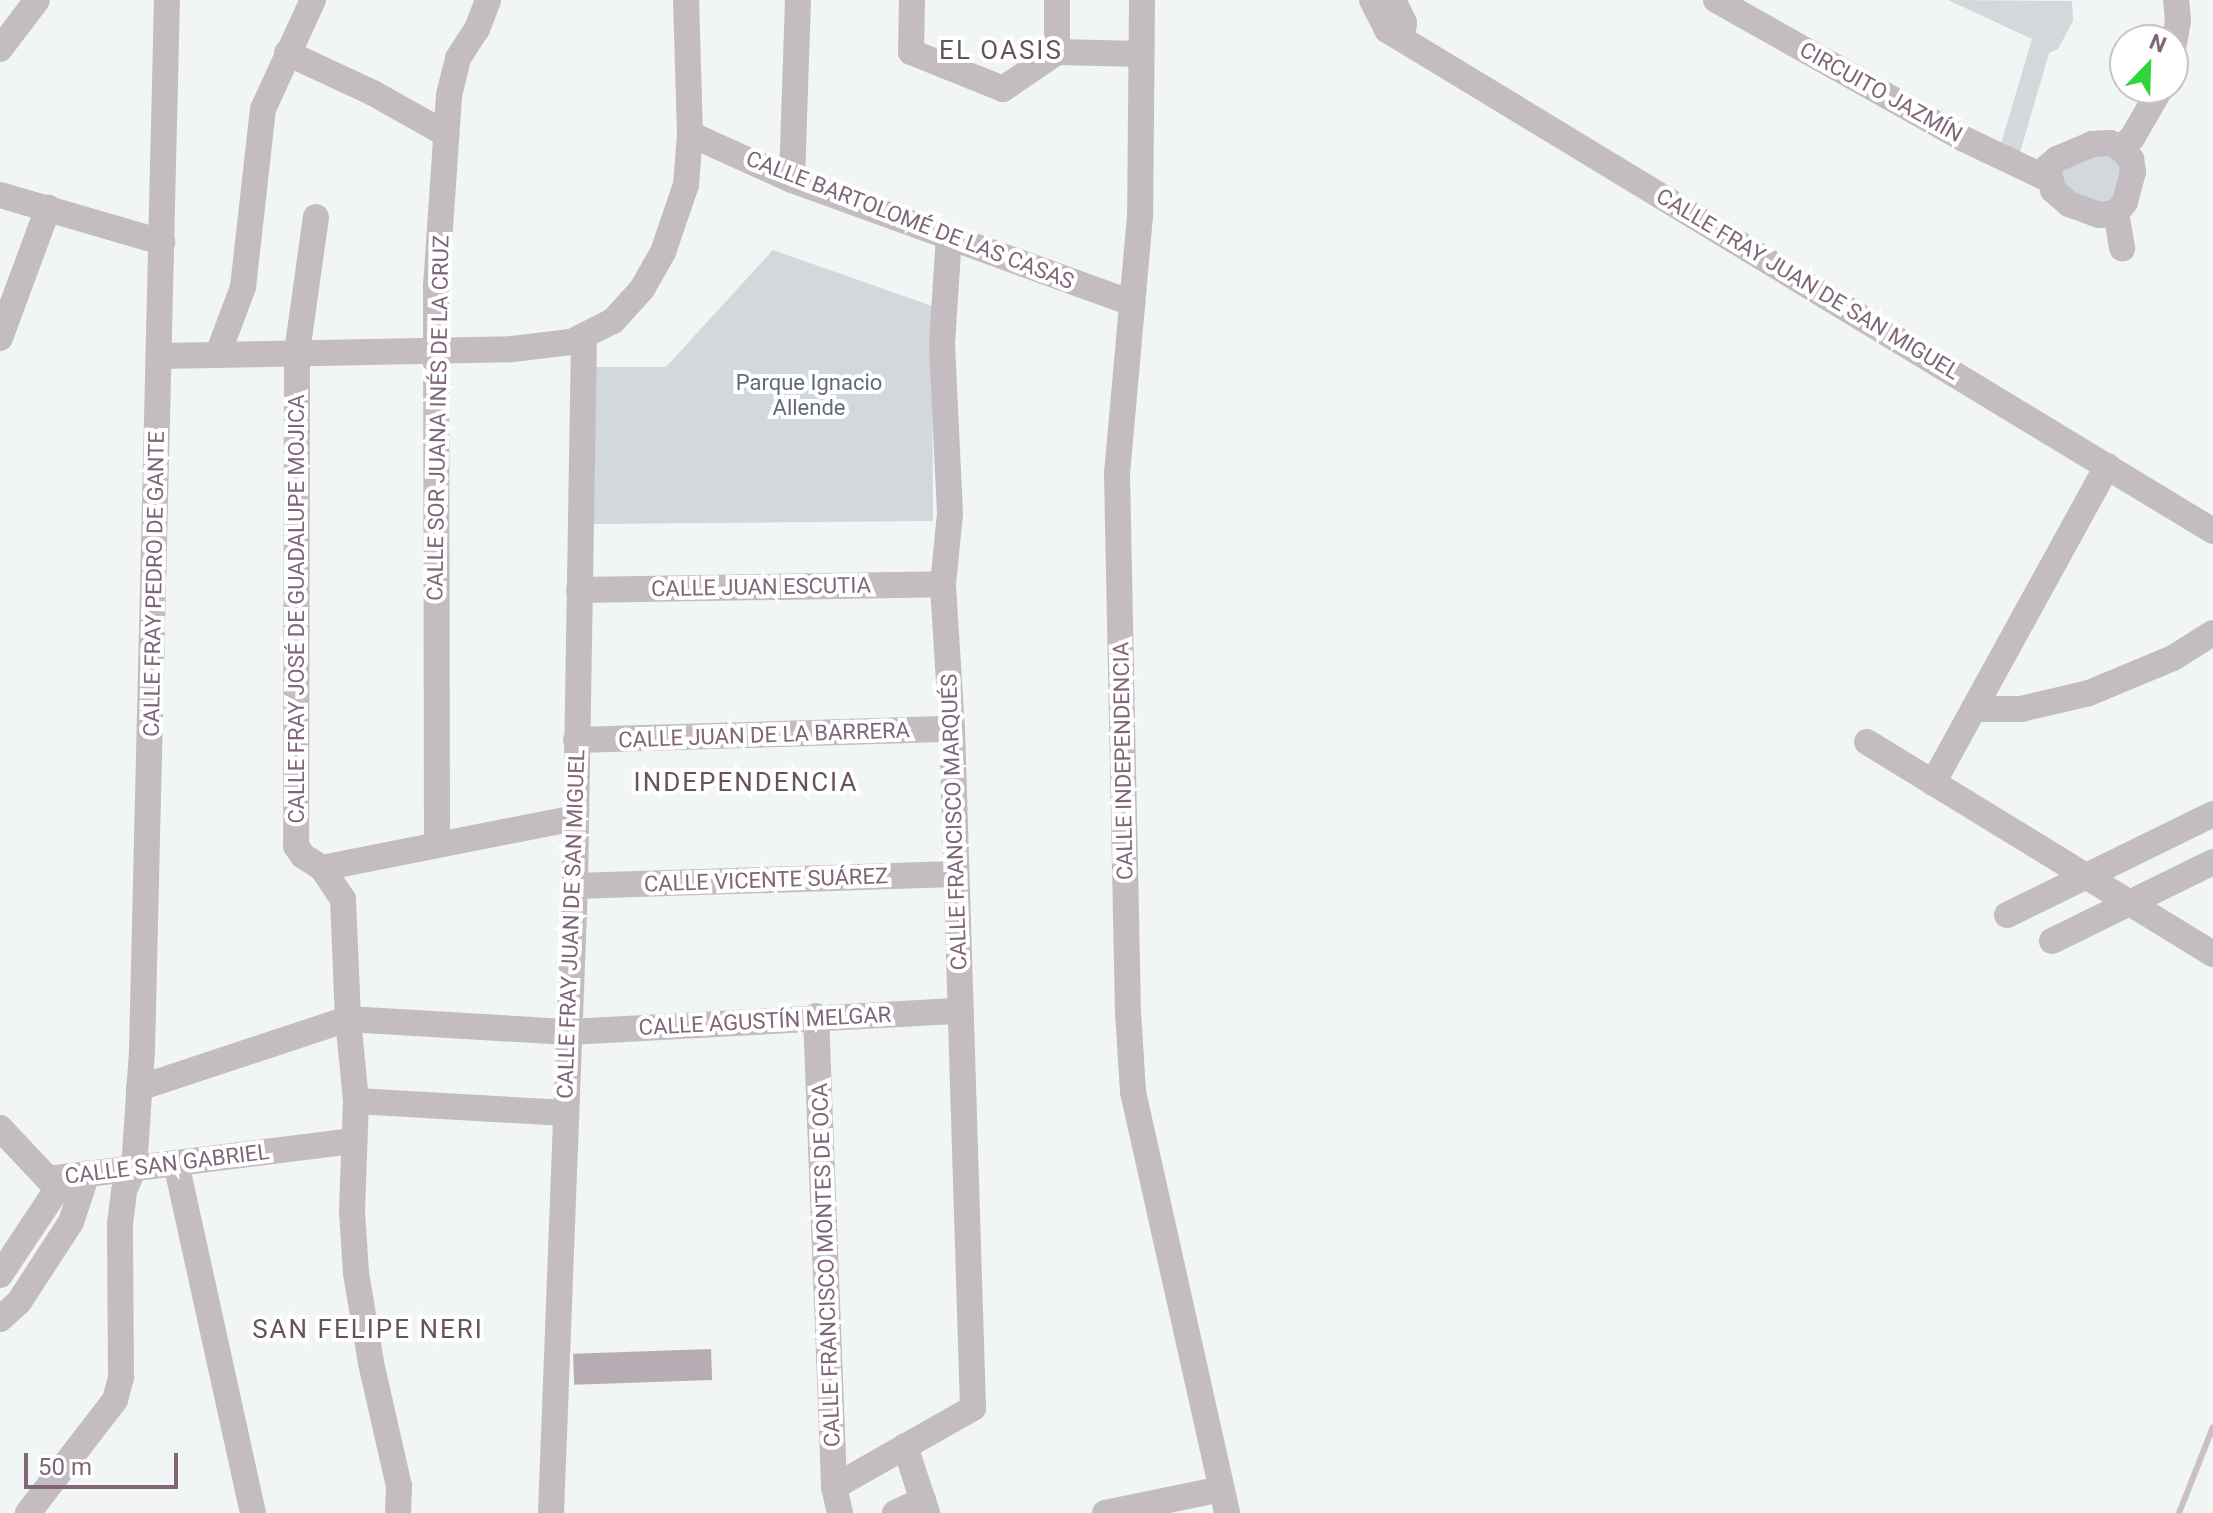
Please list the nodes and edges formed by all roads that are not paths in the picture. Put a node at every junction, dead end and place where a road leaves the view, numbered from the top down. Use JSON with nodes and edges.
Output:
{"nodes":[{"id":1,"x":37,"y":0,"type":"edge"},
{"id":2,"x":167,"y":0,"type":"edge"},
{"id":3,"x":313,"y":0,"type":"edge"},
{"id":4,"x":488,"y":0,"type":"edge"},
{"id":5,"x":686,"y":0,"type":"edge"},
{"id":6,"x":798,"y":0,"type":"edge"},
{"id":7,"x":912,"y":0,"type":"edge"},
{"id":8,"x":1057,"y":0,"type":"edge"},
{"id":9,"x":1142,"y":0,"type":"edge"},
{"id":10,"x":1372,"y":0,"type":"edge"},
{"id":11,"x":1393,"y":0,"type":"edge"},
{"id":12,"x":1716,"y":0,"type":"edge"},
{"id":13,"x":2176,"y":0,"type":"edge"},
{"id":14,"x":2177,"y":24,"type":"edge"},
{"id":15,"x":1402,"y":37,"type":"junction"},
{"id":16,"x":0,"y":49,"type":"edge"},
{"id":17,"x":1057,"y":52,"type":"junction"},
{"id":18,"x":287,"y":53,"type":"junction"},
{"id":19,"x":1141,"y":54,"type":"junction"},
{"id":20,"x":2152,"y":104,"type":"edge"},
{"id":21,"x":446,"y":134,"type":"junction"},
{"id":22,"x":690,"y":134,"type":"junction"},
{"id":23,"x":2120,"y":148,"type":"junction"},
{"id":24,"x":2048,"y":179,"type":"junction"},
{"id":25,"x":792,"y":180,"type":"junction"},
{"id":26,"x":0,"y":195,"type":"edge"},
{"id":27,"x":48,"y":208,"type":"junction"},
{"id":28,"x":2116,"y":213,"type":"junction"},
{"id":29,"x":316,"y":217,"type":"dead end"},
{"id":30,"x":949,"y":237,"type":"junction"},
{"id":31,"x":162,"y":242,"type":"junction"},
{"id":32,"x":2122,"y":248,"type":"dead end"},
{"id":33,"x":1132,"y":303,"type":"junction"},
{"id":34,"x":584,"y":336,"type":"junction"},
{"id":35,"x":0,"y":338,"type":"edge"},
{"id":36,"x":434,"y":350,"type":"junction"},
{"id":37,"x":297,"y":352,"type":"junction"},
{"id":38,"x":218,"y":354,"type":"junction"},
{"id":39,"x":160,"y":356,"type":"junction"},
{"id":40,"x":2107,"y":466,"type":"junction"},
{"id":41,"x":2213,"y":531,"type":"edge"},
{"id":42,"x":943,"y":584,"type":"junction"},
{"id":43,"x":579,"y":590,"type":"junction"},
{"id":44,"x":2213,"y":633,"type":"edge"},
{"id":45,"x":1974,"y":709,"type":"junction"},
{"id":46,"x":952,"y":729,"type":"junction"},
{"id":47,"x":576,"y":740,"type":"junction"},
{"id":48,"x":1867,"y":742,"type":"dead end"},
{"id":49,"x":1933,"y":783,"type":"junction"},
{"id":50,"x":2213,"y":814,"type":"edge"},
{"id":51,"x":575,"y":818,"type":"junction"},
{"id":52,"x":437,"y":845,"type":"junction"},
{"id":53,"x":2213,"y":862,"type":"edge"},
{"id":54,"x":322,"y":868,"type":"junction"},
{"id":55,"x":956,"y":874,"type":"junction"},
{"id":56,"x":2086,"y":876,"type":"junction"},
{"id":57,"x":575,"y":886,"type":"junction"},
{"id":58,"x":2130,"y":903,"type":"junction"},
{"id":59,"x":2007,"y":915,"type":"dead end"},
{"id":60,"x":2052,"y":941,"type":"dead end"},
{"id":61,"x":2213,"y":954,"type":"edge"},
{"id":62,"x":960,"y":1011,"type":"junction"},
{"id":63,"x":816,"y":1016,"type":"junction"},
{"id":64,"x":348,"y":1019,"type":"junction"},
{"id":65,"x":569,"y":1032,"type":"junction"},
{"id":66,"x":139,"y":1088,"type":"junction"},
{"id":67,"x":356,"y":1101,"type":"junction"},
{"id":68,"x":566,"y":1113,"type":"junction"},
{"id":69,"x":0,"y":1128,"type":"edge"},
{"id":70,"x":354,"y":1141,"type":"junction"},
{"id":71,"x":176,"y":1163,"type":"junction"},
{"id":72,"x":134,"y":1168,"type":"junction"},
{"id":73,"x":76,"y":1175,"type":"junction"},
{"id":74,"x":0,"y":1275,"type":"edge"},
{"id":75,"x":0,"y":1319,"type":"edge"},
{"id":76,"x":905,"y":1446,"type":"junction"},
{"id":77,"x":1225,"y":1501,"type":"edge"},
{"id":78,"x":834,"y":1505,"type":"edge"},
{"id":79,"x":925,"y":1507,"type":"edge"},
{"id":80,"x":28,"y":1513,"type":"edge"},
{"id":81,"x":253,"y":1513,"type":"edge"},
{"id":82,"x":398,"y":1513,"type":"edge"},
{"id":83,"x":551,"y":1513,"type":"edge"},
{"id":84,"x":895,"y":1513,"type":"edge"},
{"id":85,"x":1105,"y":1513,"type":"edge"}],
"edges":[{"from":1,"to":16,"type":"street"},
{"from":2,"to":31,"type":"street","name":"CALLE FRAY PEDRO DE GANTE"},
{"from":3,"to":18,"type":"street"},
{"from":4,"to":21,"type":"street","name":"CALLE SOR JUANA INÉS DE LA CRUZ"},
{"from":5,"to":22,"type":"street"},
{"from":6,"to":25,"type":"street"},
{"from":7,"to":17,"type":"street"},
{"from":8,"to":17,"type":"street"},
{"from":9,"to":19,"type":"street","name":"CALLE INDEPENDENCIA"},
{"from":10,"to":15,"type":"street","name":"CALLE FRAY JUAN DE SAN MIGUEL"},
{"from":11,"to":15,"type":"street"},
{"from":12,"to":24,"type":"street","name":"CIRCUITO JAZMÍN"},
{"from":13,"to":14,"type":"street"},
{"from":15,"to":40,"type":"street","name":"CALLE FRAY JUAN DE SAN MIGUEL"},
{"from":17,"to":19,"type":"street"},
{"from":18,"to":21,"type":"street"},
{"from":18,"to":38,"type":"street"},
{"from":19,"to":33,"type":"street","name":"CALLE INDEPENDENCIA"},
{"from":20,"to":23,"type":"street"},
{"from":21,"to":36,"type":"street","name":"CALLE SOR JUANA INÉS DE LA CRUZ"},
{"from":22,"to":25,"type":"street","name":"CALLE BARTOLOMÉ DE LAS CASAS"},
{"from":22,"to":34,"type":"street"},
{"from":23,"to":24,"type":"street"},
{"from":23,"to":28,"type":"street"},
{"from":24,"to":28,"type":"street"},
{"from":25,"to":30,"type":"street","name":"CALLE BARTOLOMÉ DE LAS CASAS"},
{"from":26,"to":27,"type":"street"},
{"from":27,"to":31,"type":"street"},
{"from":27,"to":35,"type":"street"},
{"from":28,"to":32,"type":"street"},
{"from":29,"to":37,"type":"street","name":"CALLE FRAY JOSÉ DE GUADALUPE MOJICA"},
{"from":30,"to":33,"type":"street","name":"CALLE BARTOLOMÉ DE LAS CASAS"},
{"from":30,"to":42,"type":"street","name":"CALLE FRANCISCO MARQUÉS"},
{"from":31,"to":39,"type":"street","name":"CALLE FRAY PEDRO DE GANTE"},
{"from":33,"to":77,"type":"street","name":"CALLE INDEPENDENCIA"},
{"from":34,"to":36,"type":"street"},
{"from":34,"to":43,"type":"street","name":"CALLE FRAY JUAN DE SAN MIGUEL"},
{"from":36,"to":37,"type":"street"},
{"from":36,"to":52,"type":"street","name":"CALLE SOR JUANA INÉS DE LA CRUZ"},
{"from":37,"to":38,"type":"street"},
{"from":37,"to":54,"type":"street","name":"CALLE FRAY JOSÉ DE GUADALUPE MOJICA"},
{"from":38,"to":39,"type":"street"},
{"from":39,"to":66,"type":"street","name":"CALLE FRAY PEDRO DE GANTE"},
{"from":40,"to":41,"type":"street","name":"CALLE FRAY JUAN DE SAN MIGUEL"},
{"from":40,"to":45,"type":"street"},
{"from":42,"to":43,"type":"street","name":"CALLE JUAN ESCUTIA"},
{"from":42,"to":46,"type":"street","name":"CALLE FRANCISCO MARQUÉS"},
{"from":43,"to":47,"type":"street","name":"CALLE FRAY JUAN DE SAN MIGUEL"},
{"from":44,"to":45,"type":"street"},
{"from":45,"to":49,"type":"street"},
{"from":46,"to":47,"type":"street","name":"CALLE JUAN DE LA BARRERA"},
{"from":46,"to":55,"type":"street","name":"CALLE FRANCISCO MARQUÉS"},
{"from":47,"to":51,"type":"street","name":"CALLE FRAY JUAN DE SAN MIGUEL"},
{"from":48,"to":49,"type":"street"},
{"from":49,"to":56,"type":"street"},
{"from":50,"to":56,"type":"street"},
{"from":51,"to":52,"type":"street"},
{"from":51,"to":57,"type":"street","name":"CALLE FRAY JUAN DE SAN MIGUEL"},
{"from":52,"to":54,"type":"street"},
{"from":53,"to":58,"type":"street"},
{"from":54,"to":64,"type":"street","name":"CALLE FRAY JOSÉ DE GUADALUPE MOJICA"},
{"from":55,"to":57,"type":"street","name":"CALLE VICENTE SUÁREZ"},
{"from":55,"to":62,"type":"street","name":"CALLE FRANCISCO MARQUÉS"},
{"from":56,"to":58,"type":"street"},
{"from":56,"to":59,"type":"street"},
{"from":57,"to":65,"type":"street","name":"CALLE FRAY JUAN DE SAN MIGUEL"},
{"from":58,"to":60,"type":"street"},
{"from":58,"to":61,"type":"street"},
{"from":62,"to":63,"type":"street","name":"CALLE AGUSTÍN MELGAR"},
{"from":62,"to":76,"type":"street","name":"CALLE FRANCISCO MARQUÉS"},
{"from":63,"to":65,"type":"street","name":"CALLE AGUSTÍN MELGAR"},
{"from":63,"to":78,"type":"street","name":"CALLE FRANCISCO MONTES DE OCA"},
{"from":64,"to":65,"type":"street","name":"CALLE AGUSTÍN MELGAR"},
{"from":64,"to":66,"type":"street"},
{"from":64,"to":67,"type":"street","name":"CALLE FRAY JOSÉ DE GUADALUPE MOJICA"},
{"from":65,"to":68,"type":"street","name":"CALLE FRAY JUAN DE SAN MIGUEL"},
{"from":66,"to":72,"type":"street","name":"CALLE FRAY PEDRO DE GANTE"},
{"from":67,"to":68,"type":"street"},
{"from":67,"to":70,"type":"street","name":"CALLE FRAY JOSÉ DE GUADALUPE MOJICA"},
{"from":68,"to":83,"type":"street","name":"CALLE FRAY JUAN DE SAN MIGUEL"},
{"from":69,"to":73,"type":"street","name":"CALLE SAN GABRIEL"},
{"from":70,"to":71,"type":"street","name":"CALLE SAN GABRIEL"},
{"from":70,"to":82,"type":"street","name":"CALLE FRAY JOSÉ DE GUADALUPE MOJICA"},
{"from":71,"to":72,"type":"street","name":"CALLE SAN GABRIEL"},
{"from":71,"to":81,"type":"street"},
{"from":72,"to":73,"type":"street","name":"CALLE SAN GABRIEL"},
{"from":72,"to":80,"type":"street","name":"CALLE FRAY PEDRO DE GANTE"},
{"from":73,"to":74,"type":"street"},
{"from":73,"to":75,"type":"street"},
{"from":76,"to":78,"type":"street"},
{"from":76,"to":79,"type":"street"},
{"from":77,"to":85,"type":"street"},
{"from":79,"to":84,"type":"street"}]}
